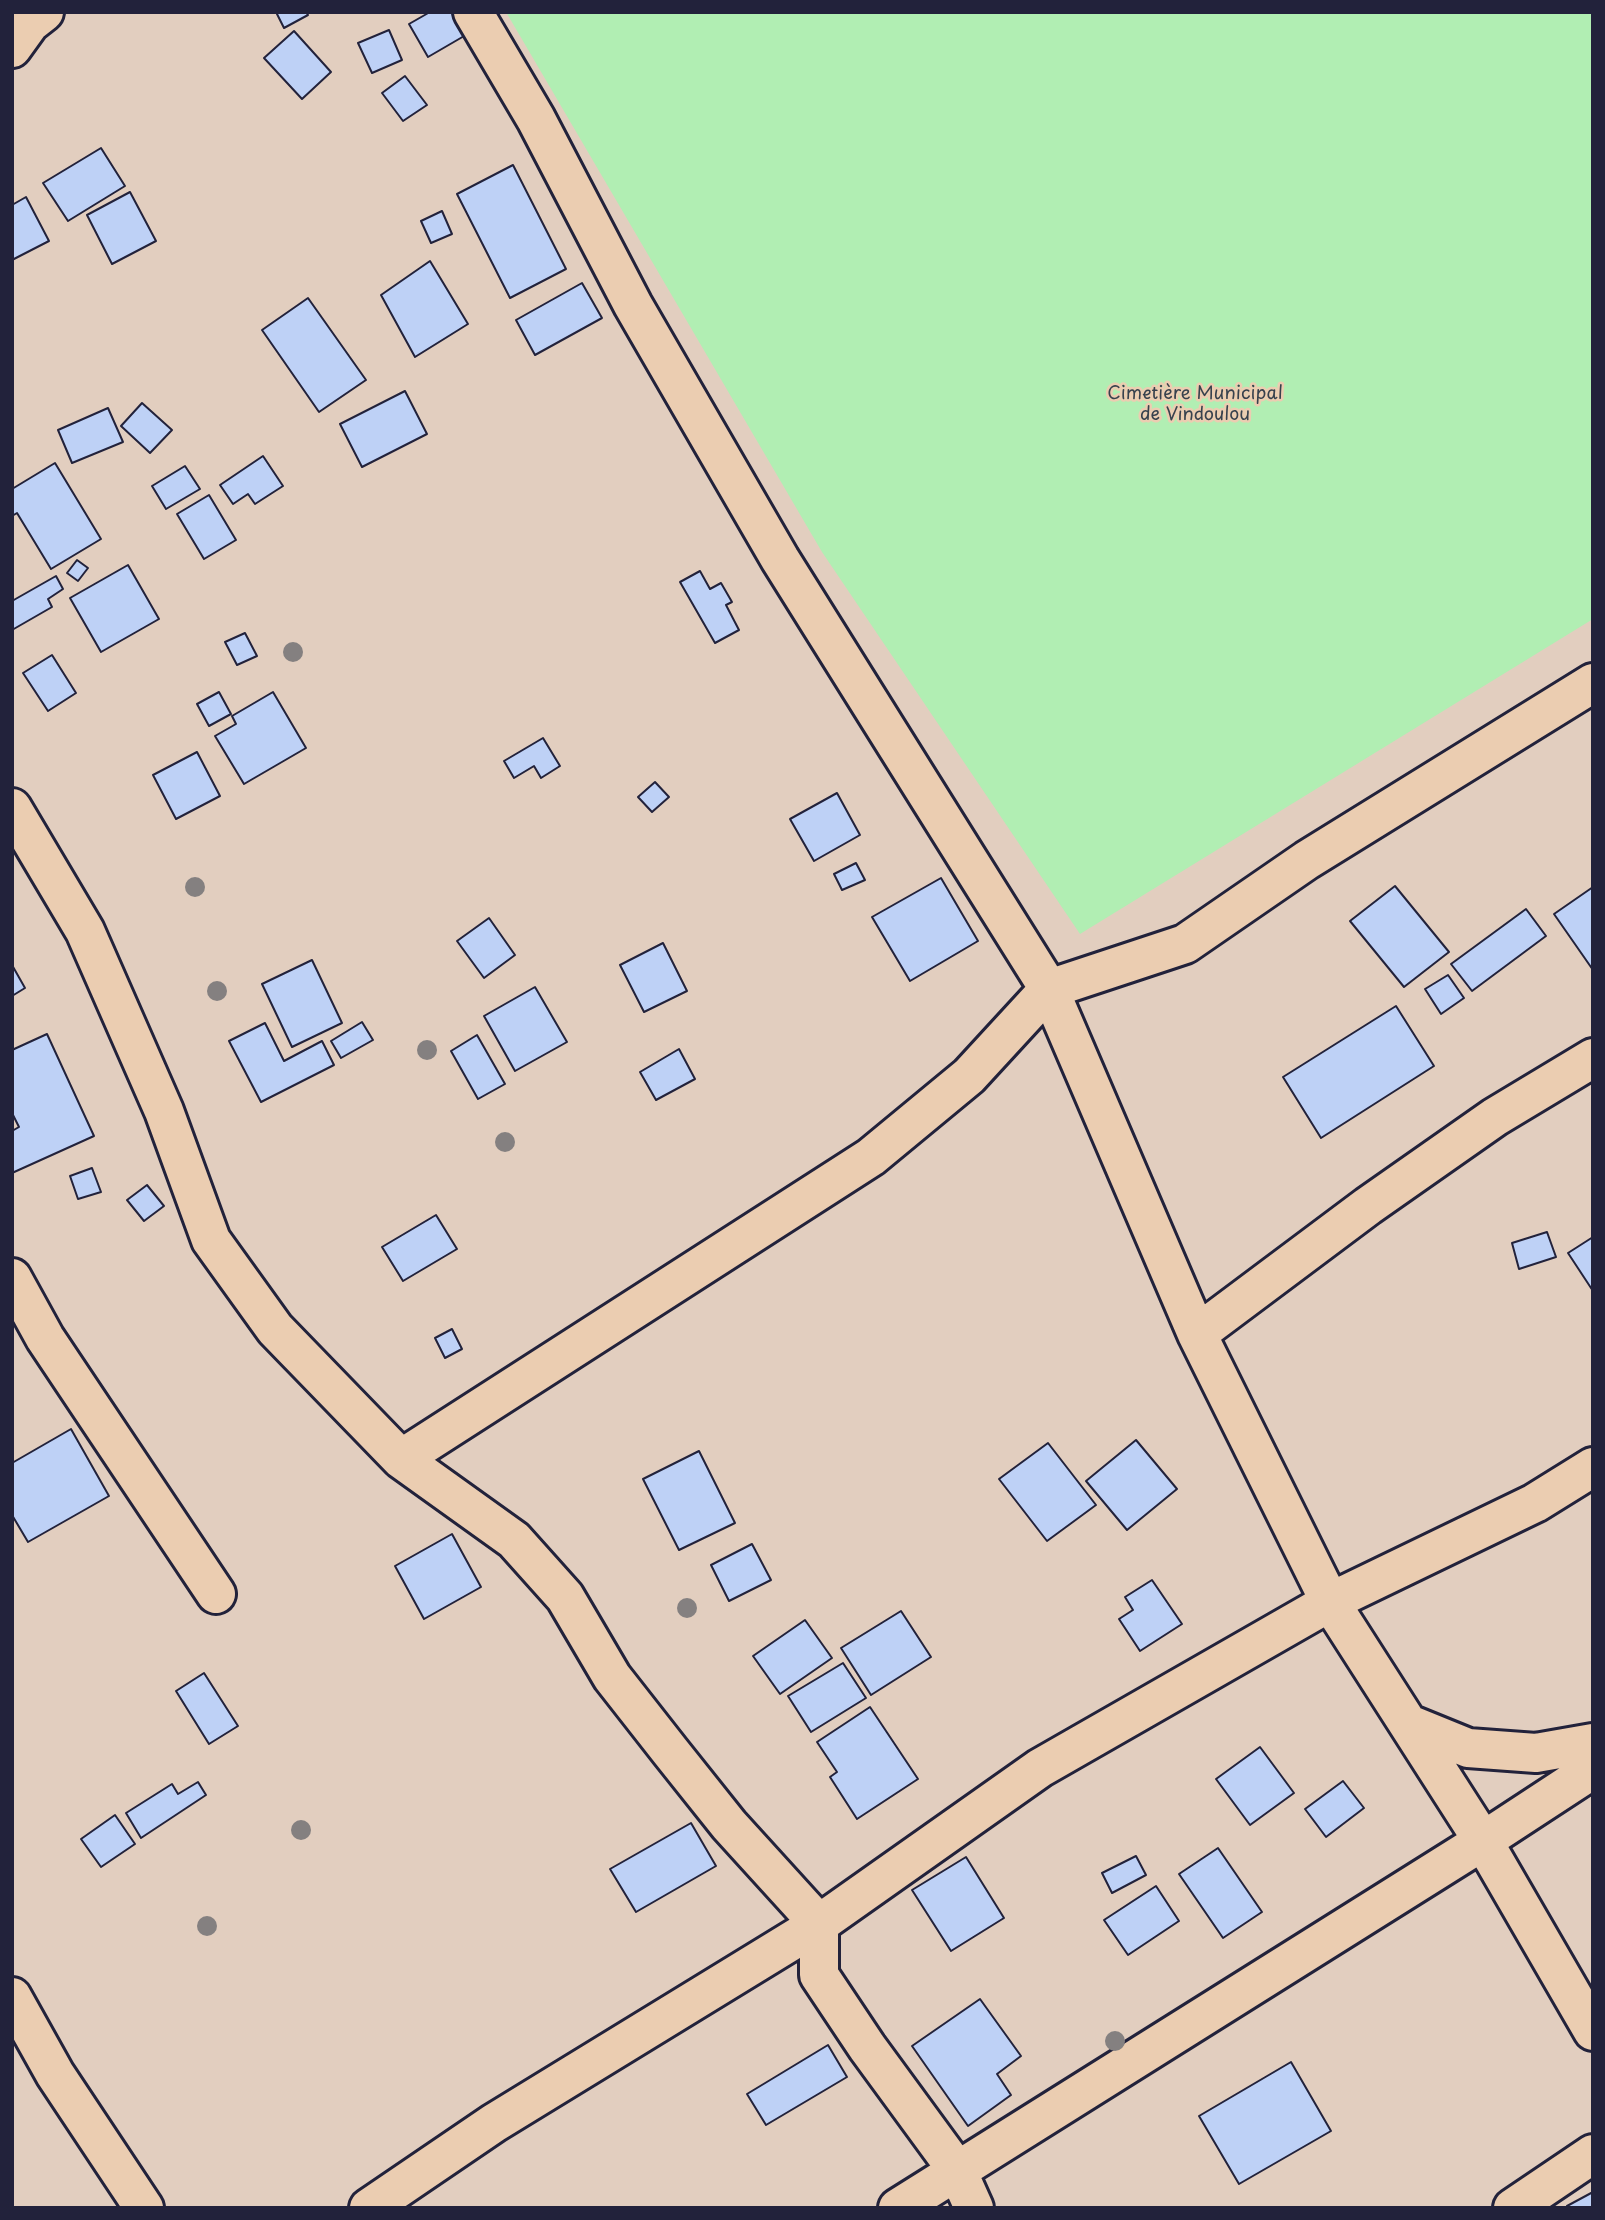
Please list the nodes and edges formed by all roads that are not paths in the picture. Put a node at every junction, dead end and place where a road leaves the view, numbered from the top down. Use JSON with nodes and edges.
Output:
{"nodes":[{"id":1,"x":44,"y":12,"type":"edge"},
{"id":2,"x":473,"y":12,"type":"edge"},
{"id":3,"x":12,"y":48,"type":"edge"},
{"id":4,"x":1593,"y":683,"type":"edge"},
{"id":5,"x":12,"y":808,"type":"edge"},
{"id":6,"x":1049,"y":989,"type":"junction"},
{"id":7,"x":1593,"y":1058,"type":"edge"},
{"id":8,"x":12,"y":1278,"type":"edge"},
{"id":9,"x":1197,"y":1334,"type":"junction"},
{"id":10,"x":401,"y":1459,"type":"junction"},
{"id":11,"x":1593,"y":1467,"type":"edge"},
{"id":12,"x":216,"y":1594,"type":"dead end"},
{"id":13,"x":1331,"y":1602,"type":"junction"},
{"id":14,"x":1409,"y":1724,"type":"junction"},
{"id":15,"x":1593,"y":1743,"type":"edge"},
{"id":16,"x":1593,"y":1769,"type":"edge"},
{"id":17,"x":1483,"y":1841,"type":"junction"},
{"id":18,"x":819,"y":1924,"type":"junction"},
{"id":19,"x":12,"y":1997,"type":"edge"},
{"id":20,"x":1593,"y":2031,"type":"edge"},
{"id":21,"x":1593,"y":2154,"type":"edge"},
{"id":22,"x":957,"y":2170,"type":"junction"},
{"id":23,"x":144,"y":2208,"type":"edge"},
{"id":24,"x":369,"y":2208,"type":"edge"},
{"id":25,"x":898,"y":2208,"type":"edge"},
{"id":26,"x":974,"y":2208,"type":"edge"},
{"id":27,"x":1513,"y":2208,"type":"edge"}],
"edges":[{"from":1,"to":3,"type":"street"},
{"from":2,"to":6,"type":"street"},
{"from":4,"to":6,"type":"street"},
{"from":5,"to":10,"type":"street"},
{"from":6,"to":9,"type":"street"},
{"from":6,"to":10,"type":"street"},
{"from":7,"to":9,"type":"street"},
{"from":8,"to":12,"type":"street"},
{"from":9,"to":13,"type":"street"},
{"from":10,"to":18,"type":"street"},
{"from":11,"to":13,"type":"street"},
{"from":13,"to":14,"type":"street"},
{"from":13,"to":18,"type":"street"},
{"from":14,"to":15,"type":"street"},
{"from":14,"to":17,"type":"street"},
{"from":16,"to":17,"type":"street"},
{"from":17,"to":20,"type":"street"},
{"from":17,"to":22,"type":"street"},
{"from":18,"to":22,"type":"street"},
{"from":18,"to":24,"type":"street"},
{"from":19,"to":23,"type":"street"},
{"from":21,"to":27,"type":"street"},
{"from":22,"to":25,"type":"street"},
{"from":22,"to":26,"type":"street"}]}
